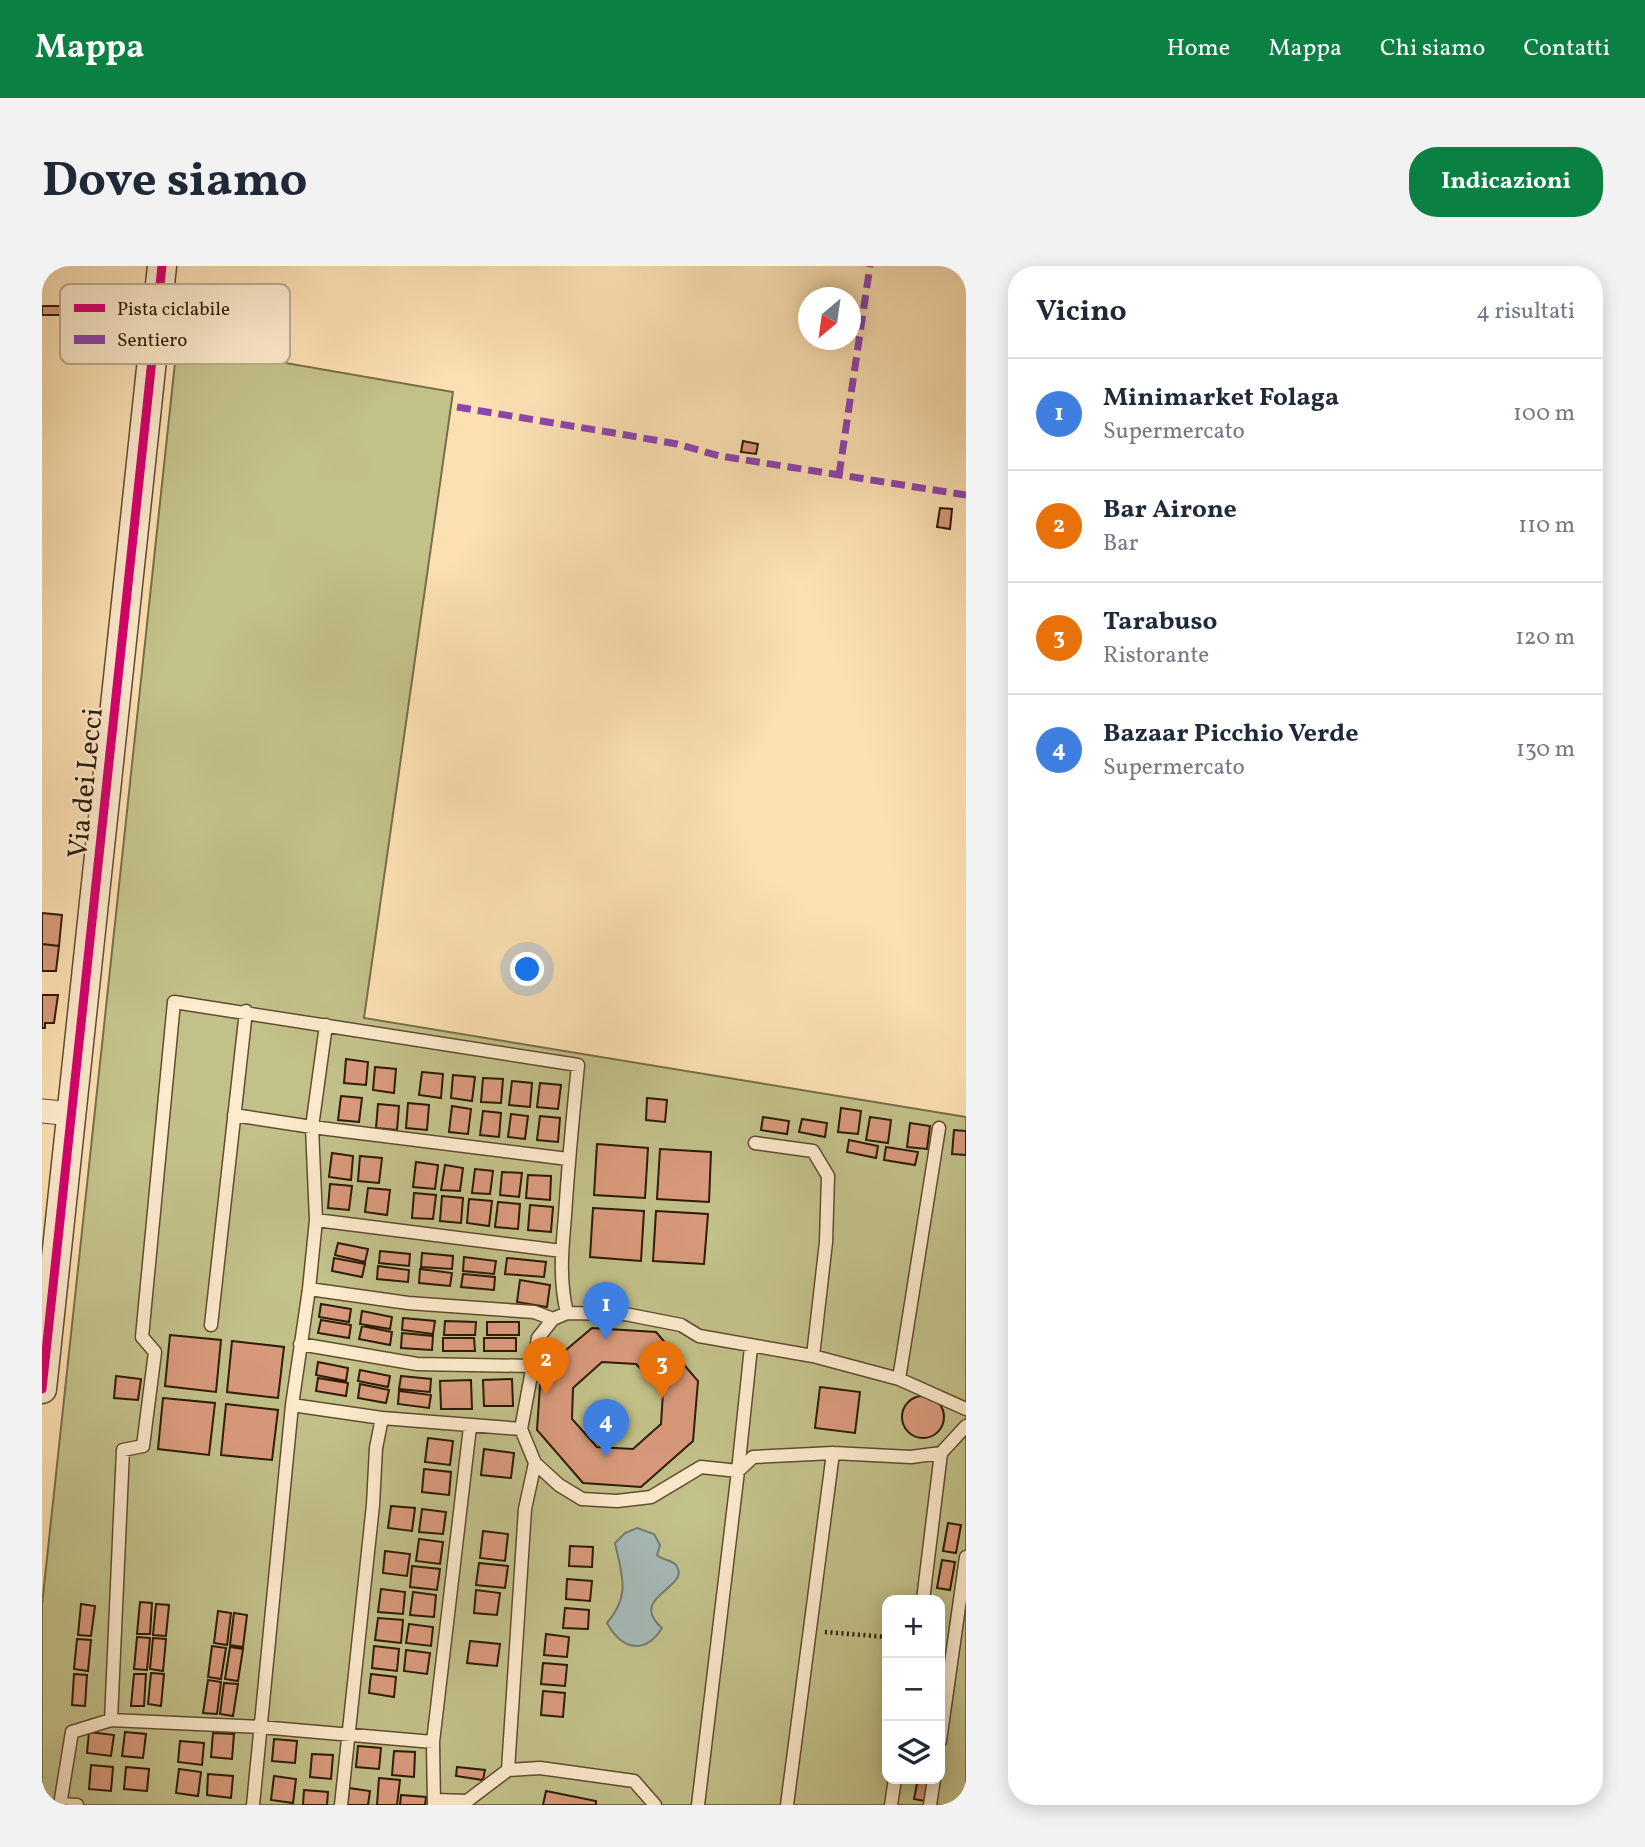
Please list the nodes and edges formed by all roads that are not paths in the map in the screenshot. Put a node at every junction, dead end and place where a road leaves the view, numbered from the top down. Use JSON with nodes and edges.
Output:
{"nodes":[{"id":1,"x":162,"y":266,"type":"edge"},
{"id":2,"x":160,"y":284,"type":"edge"},
{"id":3,"x":152,"y":364,"type":"edge"},
{"id":4,"x":246,"y":1011,"type":"junction"},
{"id":5,"x":326,"y":1025,"type":"junction"},
{"id":6,"x":42,"y":1111,"type":"edge"},
{"id":7,"x":72,"y":1114,"type":"junction"},
{"id":8,"x":234,"y":1115,"type":"junction"},
{"id":9,"x":312,"y":1127,"type":"junction"},
{"id":10,"x":939,"y":1128,"type":"dead end"},
{"id":11,"x":755,"y":1143,"type":"dead end"},
{"id":12,"x":568,"y":1159,"type":"junction"},
{"id":13,"x":316,"y":1220,"type":"junction"},
{"id":14,"x":562,"y":1251,"type":"junction"},
{"id":15,"x":309,"y":1289,"type":"junction"},
{"id":16,"x":567,"y":1312,"type":"junction"},
{"id":17,"x":553,"y":1319,"type":"junction"},
{"id":18,"x":211,"y":1325,"type":"dead end"},
{"id":19,"x":300,"y":1344,"type":"junction"},
{"id":20,"x":751,"y":1347,"type":"junction"},
{"id":21,"x":813,"y":1356,"type":"junction"},
{"id":22,"x":531,"y":1366,"type":"junction"},
{"id":23,"x":899,"y":1379,"type":"junction"},
{"id":24,"x":42,"y":1389,"type":"edge"},
{"id":25,"x":292,"y":1405,"type":"junction"},
{"id":26,"x":966,"y":1409,"type":"edge"},
{"id":27,"x":382,"y":1418,"type":"junction"},
{"id":28,"x":966,"y":1426,"type":"edge"},
{"id":29,"x":470,"y":1427,"type":"junction"},
{"id":30,"x":521,"y":1429,"type":"junction"},
{"id":31,"x":833,"y":1453,"type":"junction"},
{"id":32,"x":941,"y":1453,"type":"junction"},
{"id":33,"x":535,"y":1463,"type":"junction"},
{"id":34,"x":738,"y":1471,"type":"junction"},
{"id":35,"x":966,"y":1557,"type":"edge"},
{"id":36,"x":924,"y":1595,"type":"edge"},
{"id":37,"x":111,"y":1720,"type":"junction"},
{"id":38,"x":943,"y":1721,"type":"edge"},
{"id":39,"x":260,"y":1727,"type":"junction"},
{"id":40,"x":348,"y":1734,"type":"junction"},
{"id":41,"x":433,"y":1742,"type":"junction"},
{"id":42,"x":508,"y":1770,"type":"junction"},
{"id":43,"x":894,"y":1784,"type":"edge"},
{"id":44,"x":933,"y":1784,"type":"edge"},
{"id":45,"x":434,"y":1802,"type":"edge"},
{"id":46,"x":60,"y":1804,"type":"edge"},
{"id":47,"x":77,"y":1805,"type":"edge"},
{"id":48,"x":253,"y":1805,"type":"edge"},
{"id":49,"x":341,"y":1805,"type":"edge"},
{"id":50,"x":655,"y":1805,"type":"edge"},
{"id":51,"x":698,"y":1805,"type":"edge"},
{"id":52,"x":788,"y":1805,"type":"edge"},
{"id":53,"x":891,"y":1805,"type":"edge"},
{"id":54,"x":930,"y":1805,"type":"edge"}],
"edges":[{"from":1,"to":2,"type":"street","name":"Via dei Lecci"},
{"from":3,"to":7,"type":"street","name":"Via dei Lecci"},
{"from":4,"to":5,"type":"lane"},
{"from":4,"to":8,"type":"lane"},
{"from":4,"to":37,"type":"lane"},
{"from":5,"to":9,"type":"lane"},
{"from":5,"to":12,"type":"lane"},
{"from":6,"to":7,"type":"street"},
{"from":7,"to":24,"type":"street","name":"Via dei Lecci"},
{"from":8,"to":9,"type":"lane"},
{"from":8,"to":18,"type":"lane"},
{"from":9,"to":12,"type":"lane"},
{"from":9,"to":13,"type":"lane"},
{"from":10,"to":23,"type":"lane"},
{"from":11,"to":21,"type":"lane"},
{"from":12,"to":14,"type":"lane"},
{"from":13,"to":14,"type":"lane"},
{"from":13,"to":15,"type":"lane"},
{"from":14,"to":16,"type":"lane"},
{"from":15,"to":17,"type":"lane"},
{"from":15,"to":19,"type":"lane"},
{"from":16,"to":17,"type":"lane"},
{"from":16,"to":20,"type":"lane"},
{"from":17,"to":22,"type":"lane"},
{"from":19,"to":22,"type":"lane"},
{"from":19,"to":25,"type":"lane"},
{"from":20,"to":21,"type":"lane"},
{"from":20,"to":34,"type":"lane"},
{"from":21,"to":23,"type":"lane"},
{"from":22,"to":30,"type":"lane"},
{"from":23,"to":26,"type":"lane"},
{"from":25,"to":27,"type":"lane"},
{"from":25,"to":39,"type":"lane"},
{"from":27,"to":29,"type":"lane"},
{"from":27,"to":40,"type":"lane"},
{"from":28,"to":32,"type":"lane"},
{"from":29,"to":30,"type":"lane"},
{"from":29,"to":41,"type":"lane"},
{"from":30,"to":33,"type":"lane"},
{"from":31,"to":32,"type":"lane"},
{"from":31,"to":34,"type":"lane"},
{"from":31,"to":52,"type":"lane"},
{"from":32,"to":36,"type":"lane"},
{"from":33,"to":34,"type":"lane"},
{"from":33,"to":42,"type":"lane"},
{"from":34,"to":51,"type":"lane"},
{"from":35,"to":38,"type":"lane"},
{"from":37,"to":39,"type":"lane"},
{"from":37,"to":46,"type":"lane"},
{"from":39,"to":40,"type":"lane"},
{"from":39,"to":48,"type":"lane"},
{"from":40,"to":41,"type":"lane"},
{"from":40,"to":49,"type":"lane"},
{"from":41,"to":45,"type":"lane"},
{"from":42,"to":45,"type":"lane"},
{"from":42,"to":50,"type":"lane"},
{"from":43,"to":53,"type":"lane"},
{"from":44,"to":54,"type":"lane"},
{"from":46,"to":47,"type":"lane"}]}
